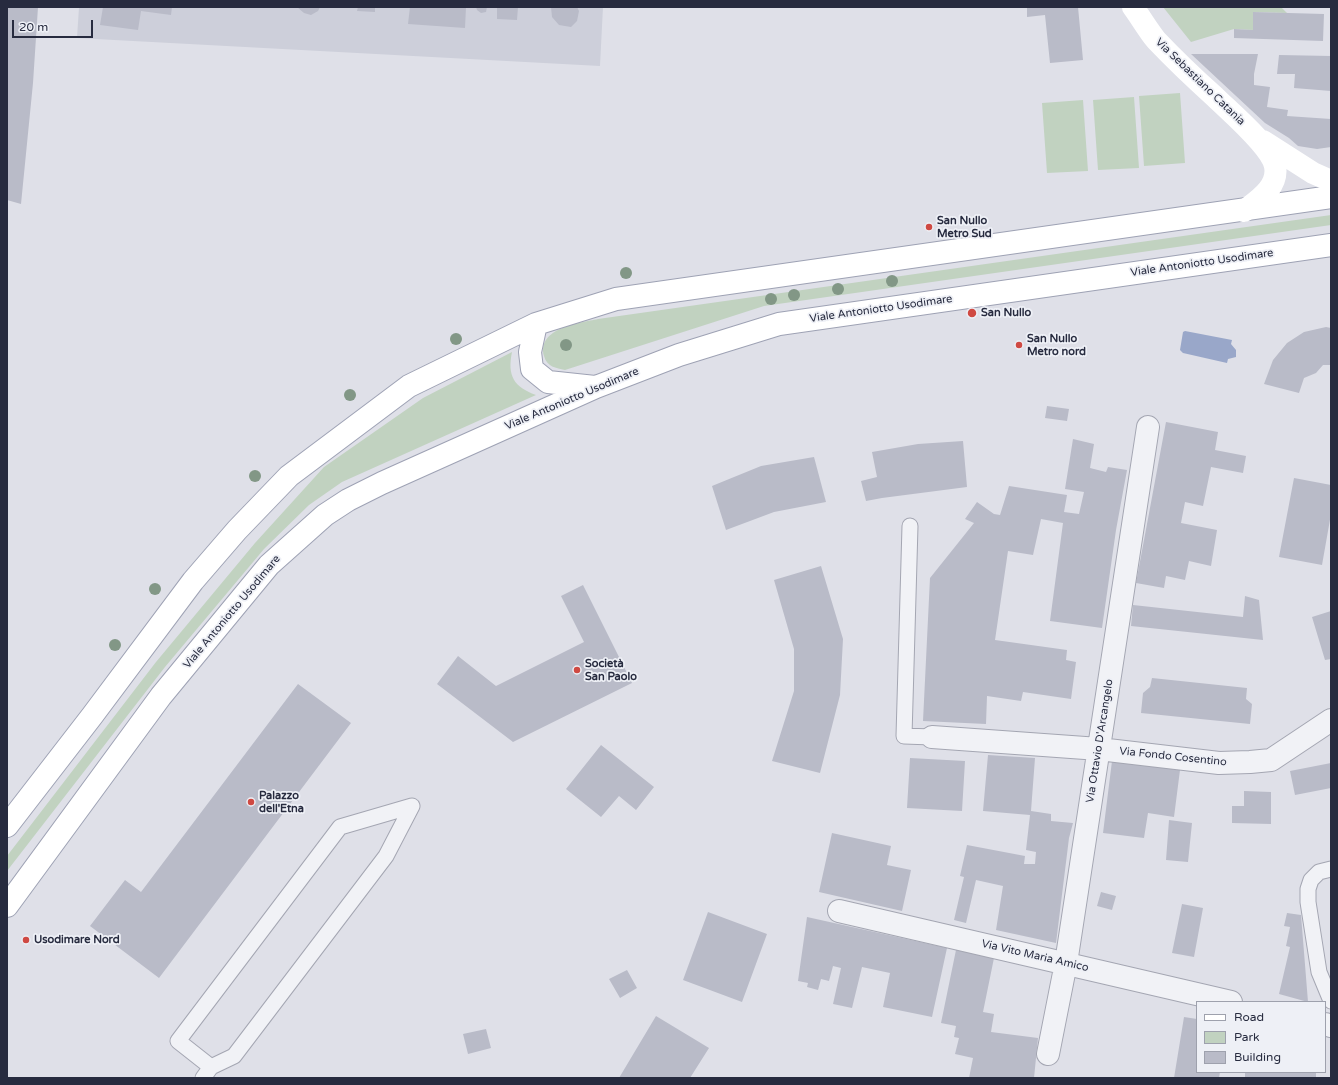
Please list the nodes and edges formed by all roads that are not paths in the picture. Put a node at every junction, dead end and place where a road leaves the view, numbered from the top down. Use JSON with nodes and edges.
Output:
{"nodes":[{"id":1,"x":1134,"y":7,"type":"edge"},
{"id":2,"x":1256,"y":136,"type":"junction"},
{"id":3,"x":1331,"y":181,"type":"edge"},
{"id":4,"x":1331,"y":197,"type":"edge"},
{"id":5,"x":1244,"y":210,"type":"junction"},
{"id":6,"x":1331,"y":245,"type":"edge"},
{"id":7,"x":536,"y":324,"type":"junction"},
{"id":8,"x":596,"y":387,"type":"junction"},
{"id":9,"x":1148,"y":427,"type":"dead end"},
{"id":10,"x":910,"y":526,"type":"dead end"},
{"id":11,"x":1331,"y":720,"type":"edge"},
{"id":12,"x":932,"y":737,"type":"joint"},
{"id":13,"x":1099,"y":749,"type":"junction"},
{"id":14,"x":7,"y":826,"type":"edge"},
{"id":15,"x":1331,"y":869,"type":"edge"},
{"id":16,"x":7,"y":906,"type":"edge"},
{"id":17,"x":838,"y":911,"type":"dead end"},
{"id":18,"x":1066,"y":963,"type":"junction"},
{"id":19,"x":1227,"y":1001,"type":"edge"},
{"id":20,"x":1331,"y":1002,"type":"edge"},
{"id":21,"x":1048,"y":1054,"type":"dead end"},
{"id":22,"x":207,"y":1072,"type":"edge"}],
"edges":[{"from":1,"to":2,"type":"main road","name":"Via Sebastiano Catania"},
{"from":2,"to":3,"type":"main road"},
{"from":2,"to":5,"type":"main road"},
{"from":4,"to":5,"type":"main road"},
{"from":5,"to":7,"type":"main road"},
{"from":6,"to":8,"type":"main road","name":"Viale Antoniotto Usodimare"},
{"from":7,"to":8,"type":"main road"},
{"from":7,"to":14,"type":"main road"},
{"from":8,"to":16,"type":"main road","name":"Viale Antoniotto Usodimare"},
{"from":9,"to":13,"type":"street","name":"Via Ottavio D'Arcangelo"},
{"from":10,"to":12,"type":"lane"},
{"from":11,"to":13,"type":"street","name":"Via Fondo Cosentino"},
{"from":12,"to":13,"type":"street","name":"Via Fondo Cosentino"},
{"from":13,"to":18,"type":"street","name":"Via Ottavio D'Arcangelo"},
{"from":15,"to":20,"type":"lane"},
{"from":17,"to":18,"type":"street","name":"Via Vito Maria Amico"},
{"from":18,"to":19,"type":"street","name":"Via Vito Maria Amico"},
{"from":18,"to":21,"type":"street","name":"Via Ottavio D'Arcangelo"},
{"from":22,"to":22,"type":"lane"}]}
